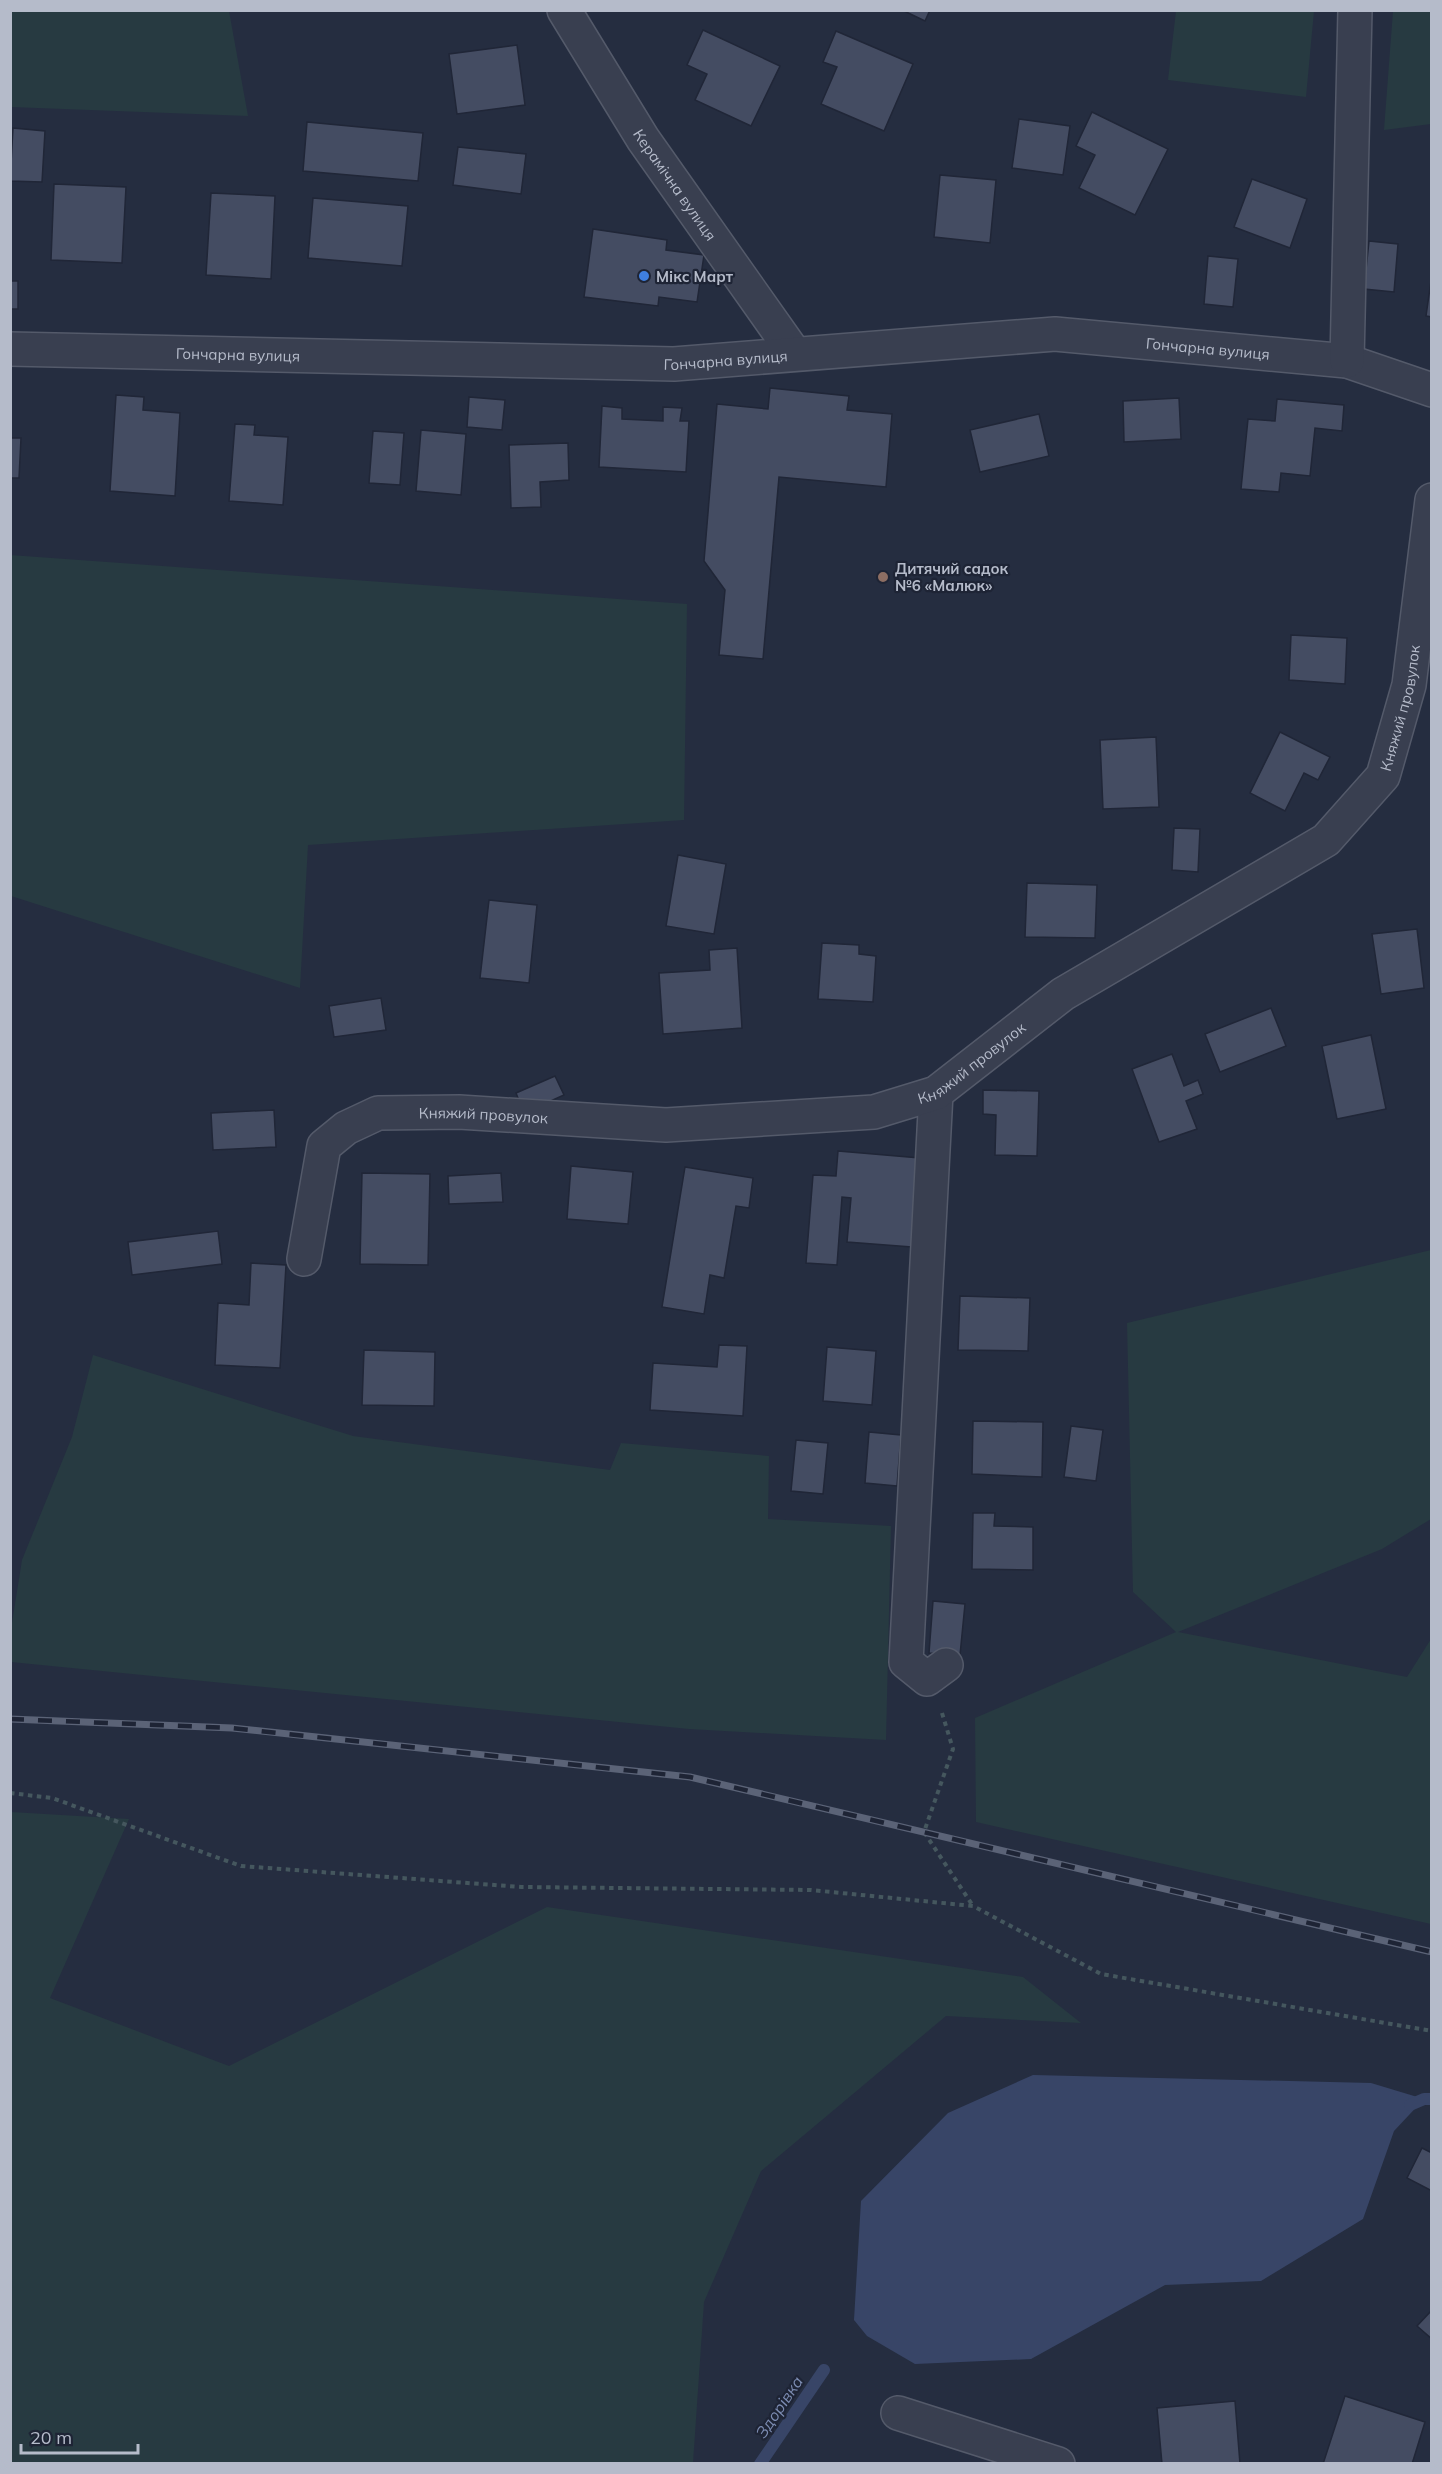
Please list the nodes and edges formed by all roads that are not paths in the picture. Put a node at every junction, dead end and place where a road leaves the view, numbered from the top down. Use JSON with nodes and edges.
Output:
{"nodes":[{"id":1,"x":564,"y":10,"type":"edge"},
{"id":2,"x":1355,"y":10,"type":"edge"},
{"id":3,"x":10,"y":349,"type":"edge"},
{"id":4,"x":794,"y":353,"type":"junction"},
{"id":5,"x":1347,"y":361,"type":"junction"},
{"id":6,"x":1431,"y":390,"type":"edge"},
{"id":7,"x":1431,"y":500,"type":"edge"},
{"id":8,"x":936,"y":1093,"type":"junction"},
{"id":9,"x":304,"y":1259,"type":"dead end"},
{"id":10,"x":937,"y":1672,"type":"road end"},
{"id":11,"x":898,"y":2413,"type":"dead end"},
{"id":12,"x":1058,"y":2463,"type":"edge"}],
"edges":[{"from":1,"to":4,"type":"street","name":"Керамічна вулиця"},
{"from":2,"to":5,"type":"street"},
{"from":3,"to":4,"type":"street","name":"Гончарна вулиця"},
{"from":4,"to":5,"type":"street","name":"Гончарна вулиця"},
{"from":5,"to":6,"type":"street","name":"Гончарна вулиця"},
{"from":7,"to":8,"type":"street","name":"Княжий провулок"},
{"from":8,"to":9,"type":"street","name":"Княжий провулок"},
{"from":8,"to":10,"type":"street"},
{"from":11,"to":12,"type":"street"}]}
